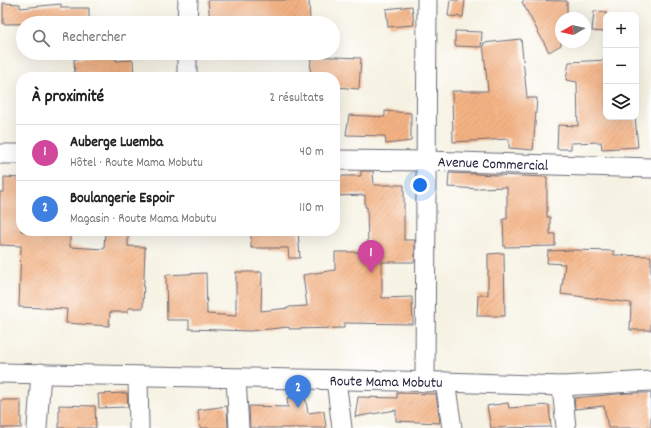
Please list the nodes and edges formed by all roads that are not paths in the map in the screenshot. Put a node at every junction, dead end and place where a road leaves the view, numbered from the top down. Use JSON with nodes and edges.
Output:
{"nodes":[{"id":1,"x":188,"y":0,"type":"edge"},
{"id":2,"x":427,"y":0,"type":"edge"},
{"id":3,"x":187,"y":16,"type":"edge"},
{"id":4,"x":187,"y":60,"type":"edge"},
{"id":5,"x":187,"y":72,"type":"edge"},
{"id":6,"x":0,"y":154,"type":"edge"},
{"id":7,"x":16,"y":154,"type":"edge"},
{"id":8,"x":340,"y":160,"type":"edge"},
{"id":9,"x":426,"y":161,"type":"junction"},
{"id":10,"x":651,"y":168,"type":"edge"},
{"id":11,"x":41,"y":373,"type":"junction"},
{"id":12,"x":0,"y":374,"type":"edge"},
{"id":13,"x":138,"y":377,"type":"junction"},
{"id":14,"x":236,"y":379,"type":"junction"},
{"id":15,"x":336,"y":380,"type":"junction"},
{"id":16,"x":651,"y":381,"type":"edge"},
{"id":17,"x":425,"y":382,"type":"junction"},
{"id":18,"x":446,"y":382,"type":"junction"},
{"id":19,"x":562,"y":386,"type":"junction"},
{"id":20,"x":37,"y":428,"type":"edge"},
{"id":21,"x":139,"y":428,"type":"edge"},
{"id":22,"x":239,"y":428,"type":"edge"},
{"id":23,"x":342,"y":428,"type":"edge"},
{"id":24,"x":452,"y":428,"type":"edge"},
{"id":25,"x":566,"y":428,"type":"edge"}],
"edges":[{"from":1,"to":3,"type":"street"},
{"from":2,"to":9,"type":"street"},
{"from":4,"to":5,"type":"street"},
{"from":6,"to":7,"type":"street"},
{"from":8,"to":9,"type":"street","name":"Avenue Commercial"},
{"from":9,"to":10,"type":"street","name":"Avenue Commercial"},
{"from":9,"to":17,"type":"street"},
{"from":11,"to":12,"type":"street","name":"Route Mama Mobutu"},
{"from":11,"to":13,"type":"street","name":"Route Mama Mobutu"},
{"from":11,"to":20,"type":"street"},
{"from":13,"to":14,"type":"street","name":"Route Mama Mobutu"},
{"from":13,"to":21,"type":"street"},
{"from":14,"to":15,"type":"street","name":"Route Mama Mobutu"},
{"from":14,"to":22,"type":"street"},
{"from":15,"to":17,"type":"street","name":"Route Mama Mobutu"},
{"from":15,"to":23,"type":"street"},
{"from":16,"to":19,"type":"street","name":"Route Mama Mobutu"},
{"from":17,"to":18,"type":"street","name":"Route Mama Mobutu"},
{"from":18,"to":19,"type":"street","name":"Route Mama Mobutu"},
{"from":18,"to":24,"type":"street"},
{"from":19,"to":25,"type":"street"}]}
